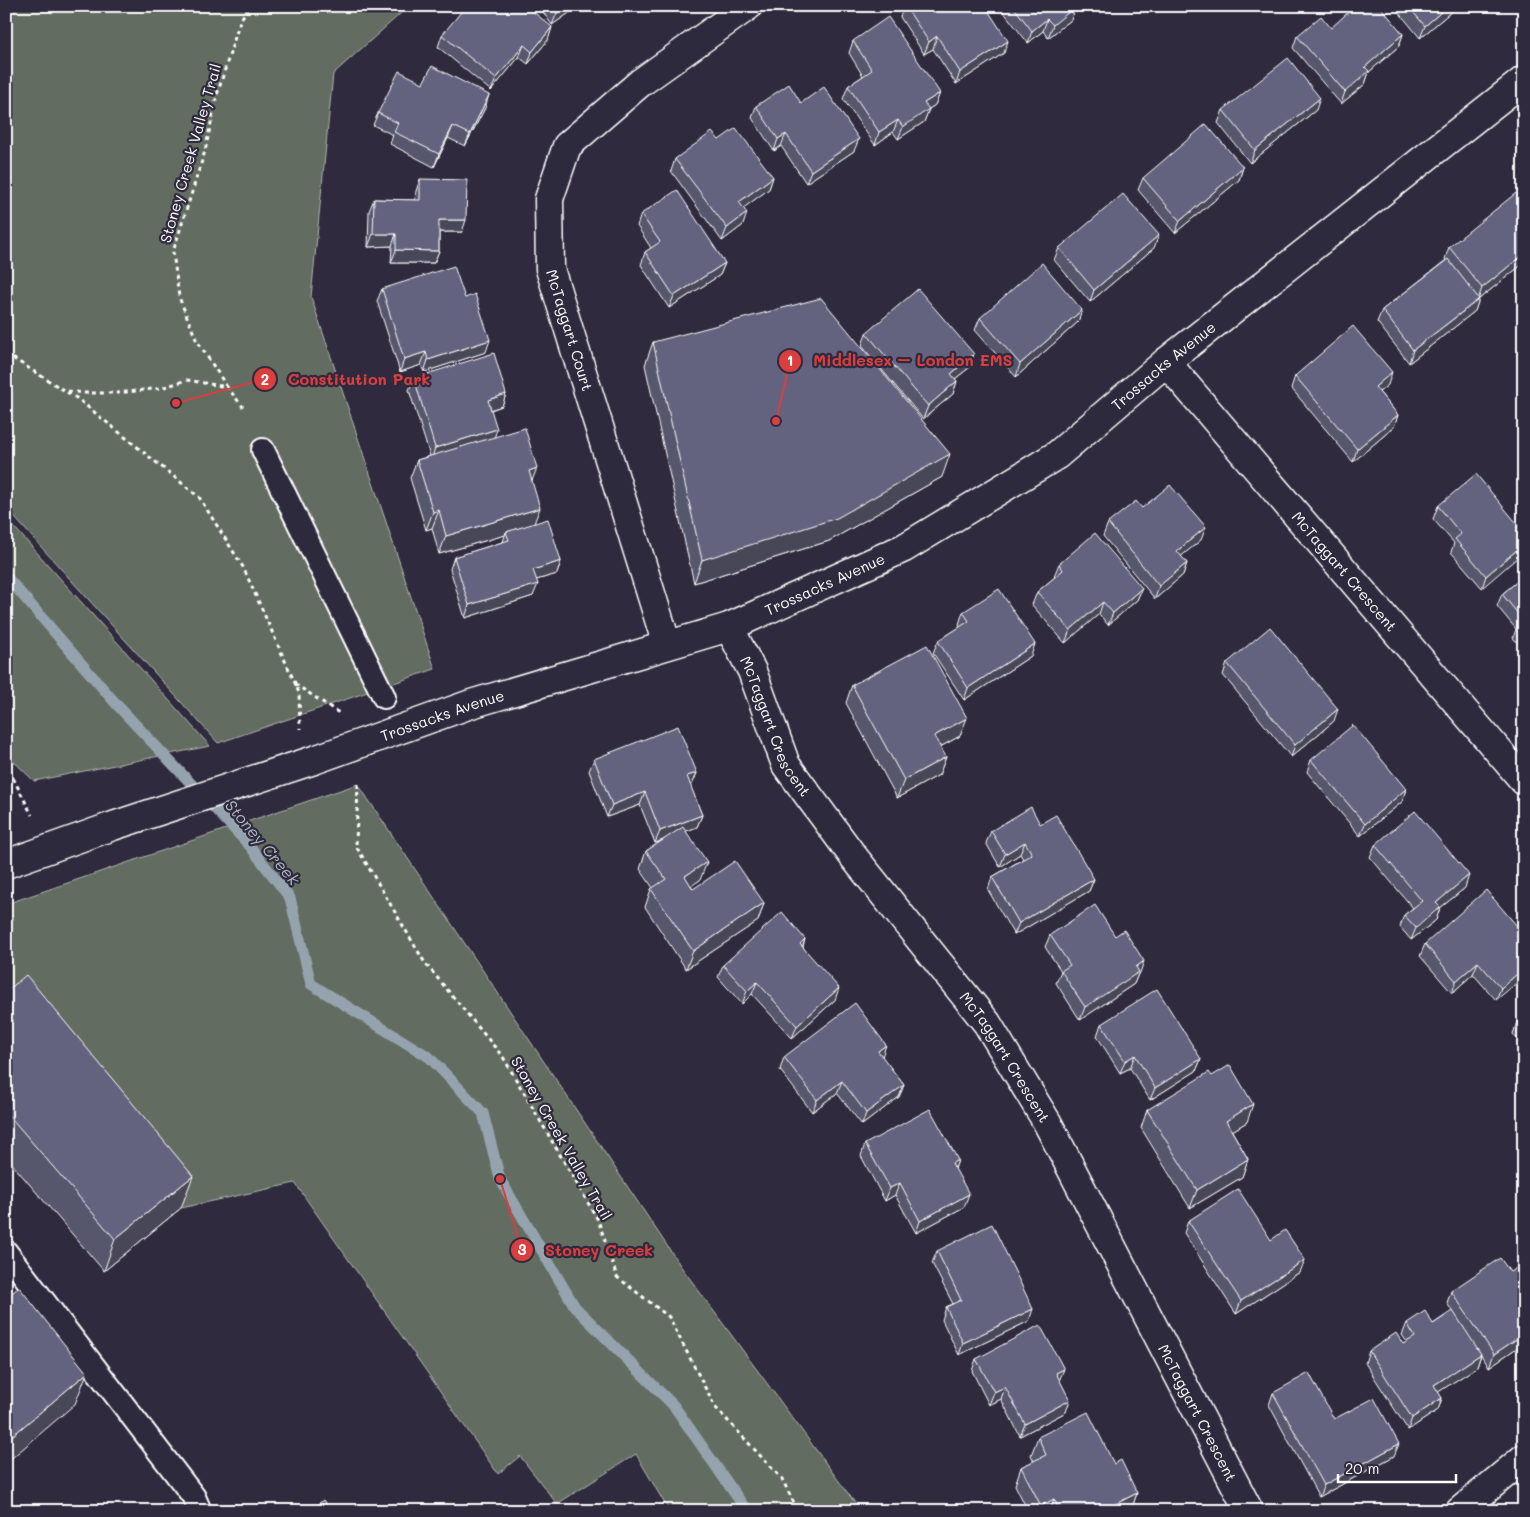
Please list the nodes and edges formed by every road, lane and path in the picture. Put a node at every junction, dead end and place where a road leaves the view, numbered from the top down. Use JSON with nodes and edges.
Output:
{"nodes":[{"id":1,"x":249,"y":6,"type":"edge"},
{"id":2,"x":748,"y":6,"type":"edge"},
{"id":3,"x":1524,"y":80,"type":"edge"},
{"id":4,"x":6,"y":354,"type":"edge"},
{"id":5,"x":1166,"y":362,"type":"junction"},
{"id":6,"x":227,"y":387,"type":"junction"},
{"id":7,"x":64,"y":390,"type":"junction"},
{"id":8,"x":243,"y":406,"type":"dead end"},
{"id":9,"x":263,"y":450,"type":"dead end"},
{"id":10,"x":729,"y":627,"type":"junction"},
{"id":11,"x":667,"y":645,"type":"junction"},
{"id":12,"x":295,"y":683,"type":"junction"},
{"id":13,"x":384,"y":698,"type":"dead end"},
{"id":14,"x":339,"y":713,"type":"dead end"},
{"id":15,"x":300,"y":734,"type":"dead end"},
{"id":16,"x":6,"y":764,"type":"edge"},
{"id":17,"x":1524,"y":781,"type":"edge"},
{"id":18,"x":358,"y":784,"type":"dead end"},
{"id":19,"x":32,"y":815,"type":"dead end"},
{"id":20,"x":6,"y":864,"type":"edge"},
{"id":21,"x":6,"y":1252,"type":"edge"},
{"id":22,"x":1524,"y":1458,"type":"edge"},
{"id":23,"x":200,"y":1511,"type":"edge"},
{"id":24,"x":798,"y":1511,"type":"edge"},
{"id":25,"x":1249,"y":1511,"type":"edge"},
{"id":26,"x":1460,"y":1511,"type":"edge"}],
"edges":[{"from":1,"to":6,"type":"path","name":"Stoney Creek Valley Trail"},
{"from":2,"to":11,"type":"street","name":"McTaggart Court"},
{"from":3,"to":5,"type":"street","name":"Trossacks Avenue"},
{"from":4,"to":7,"type":"path"},
{"from":5,"to":10,"type":"street","name":"Trossacks Avenue"},
{"from":5,"to":17,"type":"street","name":"McTaggart Crescent"},
{"from":6,"to":7,"type":"path"},
{"from":6,"to":8,"type":"path","name":"Stoney Creek Valley Trail"},
{"from":7,"to":12,"type":"path"},
{"from":9,"to":13,"type":"lane"},
{"from":10,"to":11,"type":"street","name":"Trossacks Avenue"},
{"from":10,"to":25,"type":"street","name":"McTaggart Crescent"},
{"from":11,"to":20,"type":"street","name":"Trossacks Avenue"},
{"from":12,"to":14,"type":"path"},
{"from":12,"to":15,"type":"path"},
{"from":16,"to":19,"type":"path"},
{"from":18,"to":24,"type":"path","name":"Stoney Creek Valley Trail"},
{"from":21,"to":23,"type":"lane"},
{"from":22,"to":26,"type":"street"}]}
